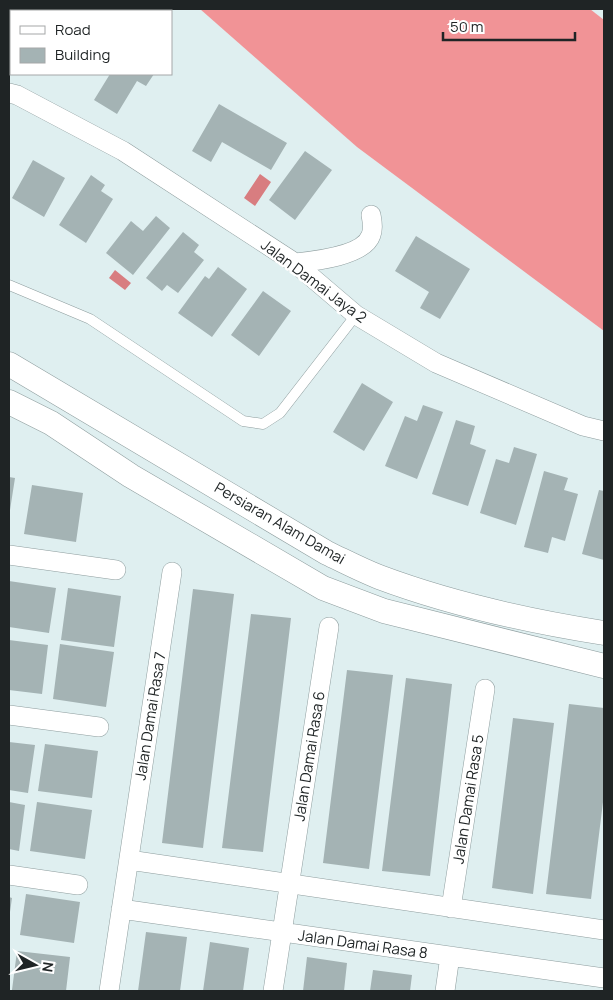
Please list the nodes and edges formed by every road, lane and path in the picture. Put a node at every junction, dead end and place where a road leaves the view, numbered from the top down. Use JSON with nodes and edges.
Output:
{"nodes":[{"id":1,"x":9,"y":93,"type":"edge"},
{"id":2,"x":371,"y":215,"type":"dead end"},
{"id":3,"x":295,"y":263,"type":"junction"},
{"id":4,"x":9,"y":286,"type":"edge"},
{"id":5,"x":356,"y":315,"type":"junction"},
{"id":6,"x":9,"y":364,"type":"edge"},
{"id":7,"x":9,"y":402,"type":"edge"},
{"id":8,"x":604,"y":431,"type":"edge"},
{"id":9,"x":9,"y":555,"type":"edge"},
{"id":10,"x":116,"y":570,"type":"dead end"},
{"id":11,"x":172,"y":572,"type":"dead end"},
{"id":12,"x":329,"y":627,"type":"dead end"},
{"id":13,"x":604,"y":633,"type":"edge"},
{"id":14,"x":604,"y":666,"type":"edge"},
{"id":15,"x":485,"y":689,"type":"dead end"},
{"id":16,"x":9,"y":715,"type":"edge"},
{"id":17,"x":99,"y":727,"type":"dead end"},
{"id":18,"x":129,"y":860,"type":"junction"},
{"id":19,"x":9,"y":876,"type":"edge"},
{"id":20,"x":289,"y":884,"type":"junction"},
{"id":21,"x":78,"y":885,"type":"dead end"},
{"id":22,"x":451,"y":908,"type":"junction"},
{"id":23,"x":121,"y":909,"type":"junction"},
{"id":24,"x":604,"y":930,"type":"edge"},
{"id":25,"x":282,"y":932,"type":"junction"},
{"id":26,"x":450,"y":956,"type":"junction"},
{"id":27,"x":604,"y":978,"type":"edge"},
{"id":28,"x":109,"y":991,"type":"edge"},
{"id":29,"x":273,"y":991,"type":"edge"},
{"id":30,"x":445,"y":991,"type":"edge"}],
"edges":[{"from":1,"to":3,"type":"street","name":"Jalan Damai Jaya 2"},
{"from":2,"to":3,"type":"street"},
{"from":3,"to":5,"type":"street","name":"Jalan Damai Jaya 2"},
{"from":4,"to":5,"type":"lane"},
{"from":5,"to":8,"type":"street","name":"Jalan Damai Jaya 2"},
{"from":6,"to":13,"type":"street","name":"Persiaran Alam Damai"},
{"from":7,"to":14,"type":"street"},
{"from":9,"to":10,"type":"street"},
{"from":11,"to":18,"type":"street","name":"Jalan Damai Rasa 7"},
{"from":12,"to":20,"type":"street","name":"Jalan Damai Rasa 6"},
{"from":15,"to":22,"type":"street","name":"Jalan Damai Rasa 5"},
{"from":16,"to":17,"type":"street"},
{"from":18,"to":20,"type":"street"},
{"from":18,"to":23,"type":"street","name":"Jalan Damai Rasa 7"},
{"from":19,"to":21,"type":"street"},
{"from":20,"to":22,"type":"street"},
{"from":20,"to":25,"type":"street","name":"Jalan Damai Rasa 6"},
{"from":22,"to":24,"type":"street"},
{"from":23,"to":25,"type":"street","name":"Jalan Damai Rasa 8"},
{"from":23,"to":28,"type":"street","name":"Jalan Damai Rasa 7"},
{"from":25,"to":26,"type":"street","name":"Jalan Damai Rasa 8"},
{"from":25,"to":29,"type":"street","name":"Jalan Damai Rasa 6"},
{"from":26,"to":27,"type":"street","name":"Jalan Damai Rasa 8"},
{"from":26,"to":30,"type":"street"}]}
